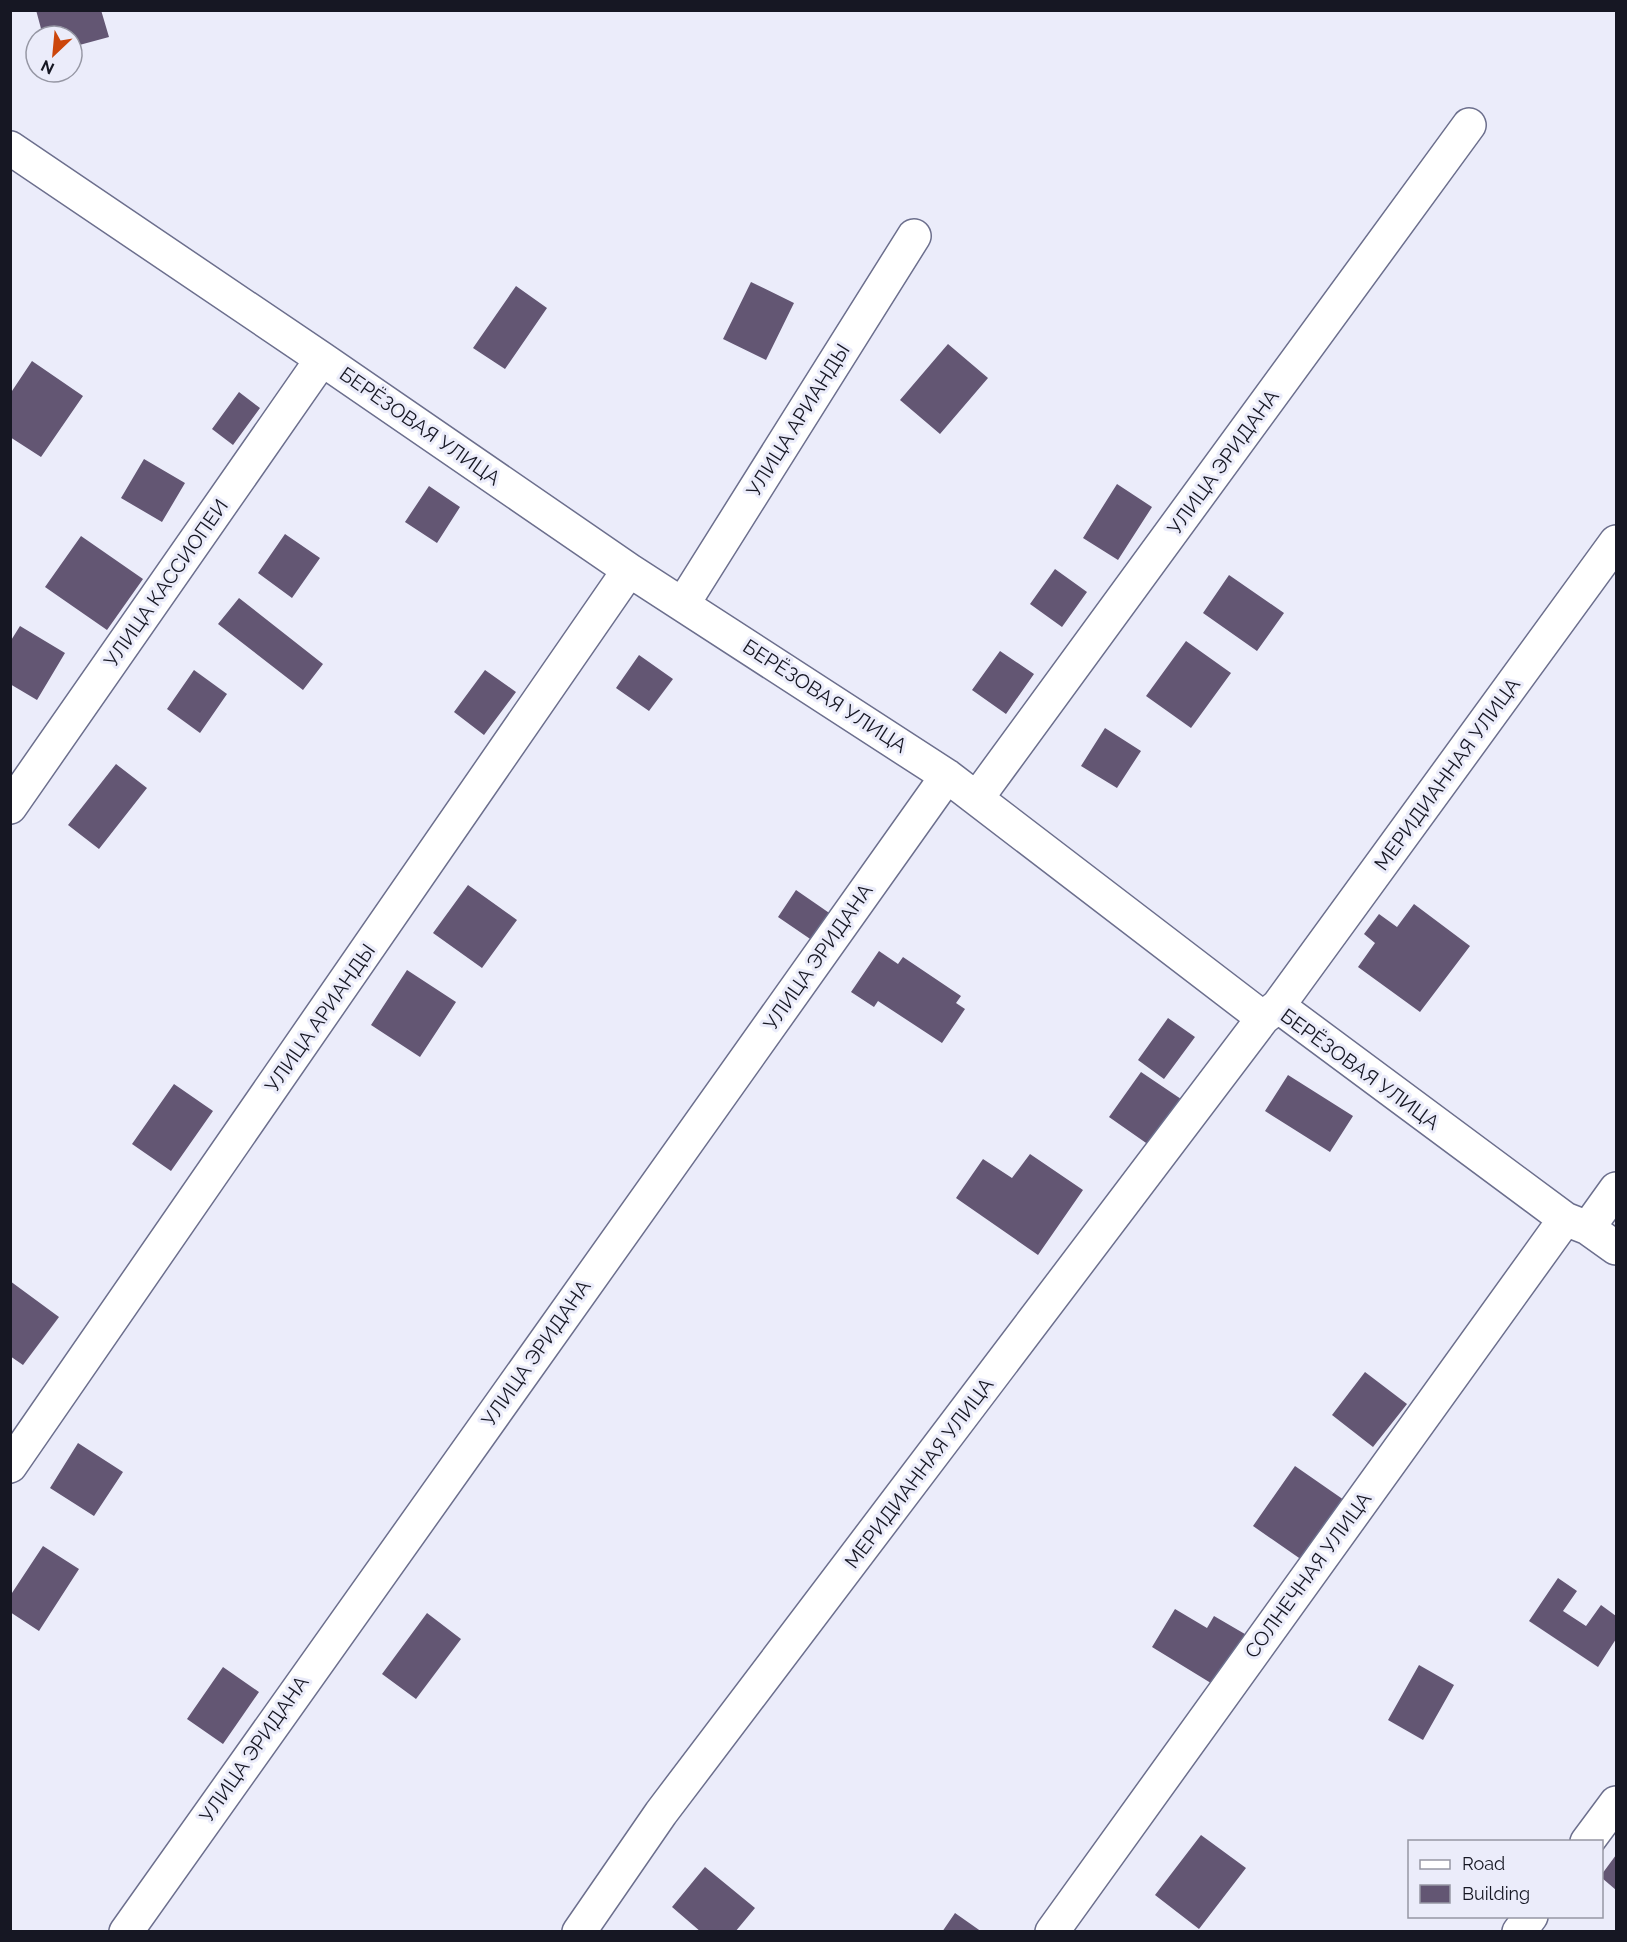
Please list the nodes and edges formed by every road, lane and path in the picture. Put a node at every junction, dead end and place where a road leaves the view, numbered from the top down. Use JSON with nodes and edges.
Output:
{"nodes":[{"id":1,"x":1468,"y":125,"type":"dead end"},
{"id":2,"x":10,"y":148,"type":"edge"},
{"id":3,"x":914,"y":236,"type":"dead end"},
{"id":4,"x":322,"y":359,"type":"junction"},
{"id":5,"x":1617,"y":542,"type":"edge"},
{"id":6,"x":629,"y":570,"type":"junction"},
{"id":7,"x":683,"y":604,"type":"junction"},
{"id":8,"x":947,"y":776,"type":"junction"},
{"id":9,"x":977,"y":798,"type":"junction"},
{"id":10,"x":10,"y":807,"type":"edge"},
{"id":11,"x":1271,"y":1012,"type":"junction"},
{"id":12,"x":1617,"y":1189,"type":"edge"},
{"id":13,"x":1576,"y":1223,"type":"junction"},
{"id":14,"x":1617,"y":1248,"type":"edge"},
{"id":15,"x":10,"y":1466,"type":"edge"},
{"id":16,"x":1617,"y":1803,"type":"edge"},
{"id":17,"x":1589,"y":1840,"type":"edge"},
{"id":18,"x":1530,"y":1918,"type":"edge"},
{"id":19,"x":126,"y":1932,"type":"edge"},
{"id":20,"x":579,"y":1932,"type":"edge"},
{"id":21,"x":1052,"y":1932,"type":"edge"},
{"id":22,"x":1520,"y":1932,"type":"edge"}],
"edges":[{"from":1,"to":9,"type":"street","name":"УЛИЦА ЭРИДАНА"},
{"from":2,"to":4,"type":"street","name":"БЕРЁЗОВАЯ УЛИЦА"},
{"from":3,"to":7,"type":"street","name":"УЛИЦА АРИАНДЫ"},
{"from":4,"to":6,"type":"street","name":"БЕРЁЗОВАЯ УЛИЦА"},
{"from":4,"to":10,"type":"street","name":"УЛИЦА КАССИОПЕИ"},
{"from":5,"to":11,"type":"street","name":"МЕРИДИАННАЯ УЛИЦА"},
{"from":6,"to":7,"type":"street","name":"БЕРЁЗОВАЯ УЛИЦА"},
{"from":6,"to":15,"type":"street","name":"УЛИЦА АРИАНДЫ"},
{"from":7,"to":8,"type":"street","name":"БЕРЁЗОВАЯ УЛИЦА"},
{"from":8,"to":9,"type":"street","name":"БЕРЁЗОВАЯ УЛИЦА"},
{"from":8,"to":19,"type":"street","name":"УЛИЦА ЭРИДАНА"},
{"from":9,"to":11,"type":"street","name":"БЕРЁЗОВАЯ УЛИЦА"},
{"from":11,"to":13,"type":"street","name":"БЕРЁЗОВАЯ УЛИЦА"},
{"from":11,"to":20,"type":"street","name":"МЕРИДИАННАЯ УЛИЦА"},
{"from":12,"to":13,"type":"street","name":"СОЛНЕЧНАЯ УЛИЦА"},
{"from":13,"to":14,"type":"street","name":"БЕРЁЗОВАЯ УЛИЦА"},
{"from":13,"to":21,"type":"street","name":"СОЛНЕЧНАЯ УЛИЦА"},
{"from":16,"to":17,"type":"street"},
{"from":18,"to":22,"type":"street"}]}
